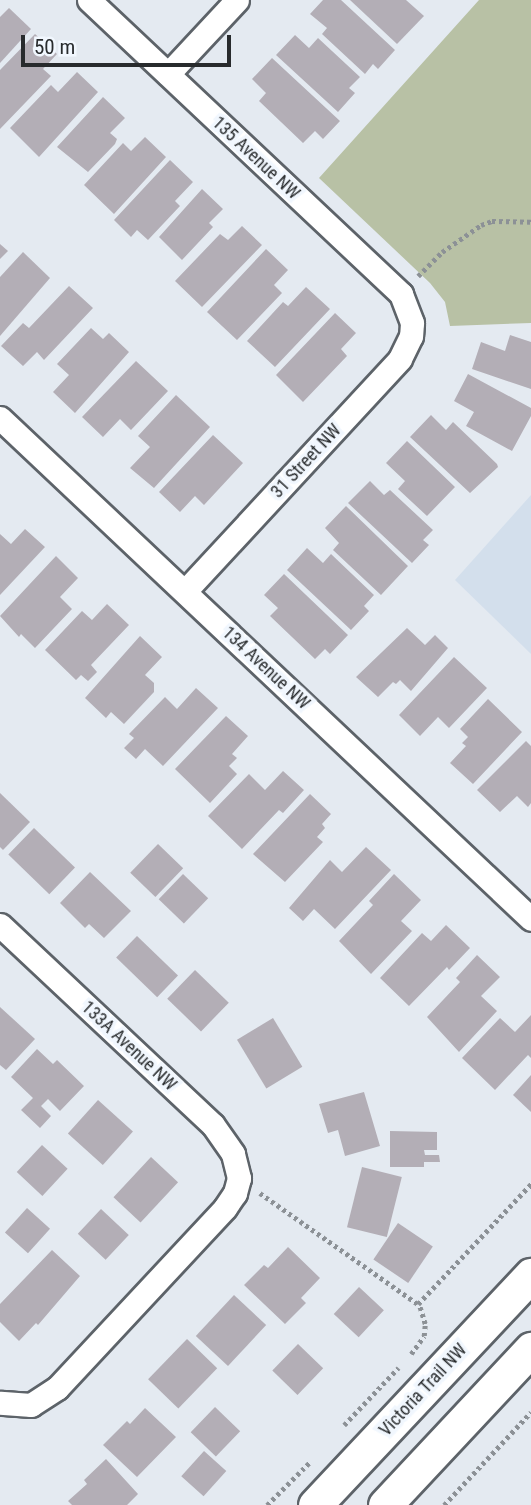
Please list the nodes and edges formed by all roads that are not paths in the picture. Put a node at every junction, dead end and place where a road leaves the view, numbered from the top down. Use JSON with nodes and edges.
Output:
{"nodes":[{"id":1,"x":89,"y":0,"type":"edge"},
{"id":2,"x":237,"y":0,"type":"edge"},
{"id":3,"x":168,"y":74,"type":"junction"},
{"id":4,"x":412,"y":324,"type":"joint"},
{"id":5,"x":0,"y":418,"type":"edge"},
{"id":6,"x":186,"y":591,"type":"junction"},
{"id":7,"x":531,"y":919,"type":"edge"},
{"id":8,"x":0,"y":925,"type":"edge"},
{"id":9,"x":531,"y":1275,"type":"edge"},
{"id":10,"x":531,"y":1349,"type":"edge"},
{"id":11,"x":8,"y":1405,"type":"edge"},
{"id":12,"x":315,"y":1505,"type":"edge"},
{"id":13,"x":385,"y":1505,"type":"edge"}],
"edges":[{"from":1,"to":3,"type":"street","name":"135 Avenue NW"},
{"from":2,"to":3,"type":"street"},
{"from":3,"to":4,"type":"street","name":"135 Avenue NW"},
{"from":4,"to":6,"type":"street","name":"31 Street NW"},
{"from":5,"to":6,"type":"street","name":"134 Avenue NW"},
{"from":6,"to":7,"type":"street","name":"134 Avenue NW"},
{"from":8,"to":11,"type":"street","name":"133A Avenue NW"},
{"from":9,"to":12,"type":"main road","name":"Victoria Trail NW"},
{"from":10,"to":13,"type":"main road"}]}
